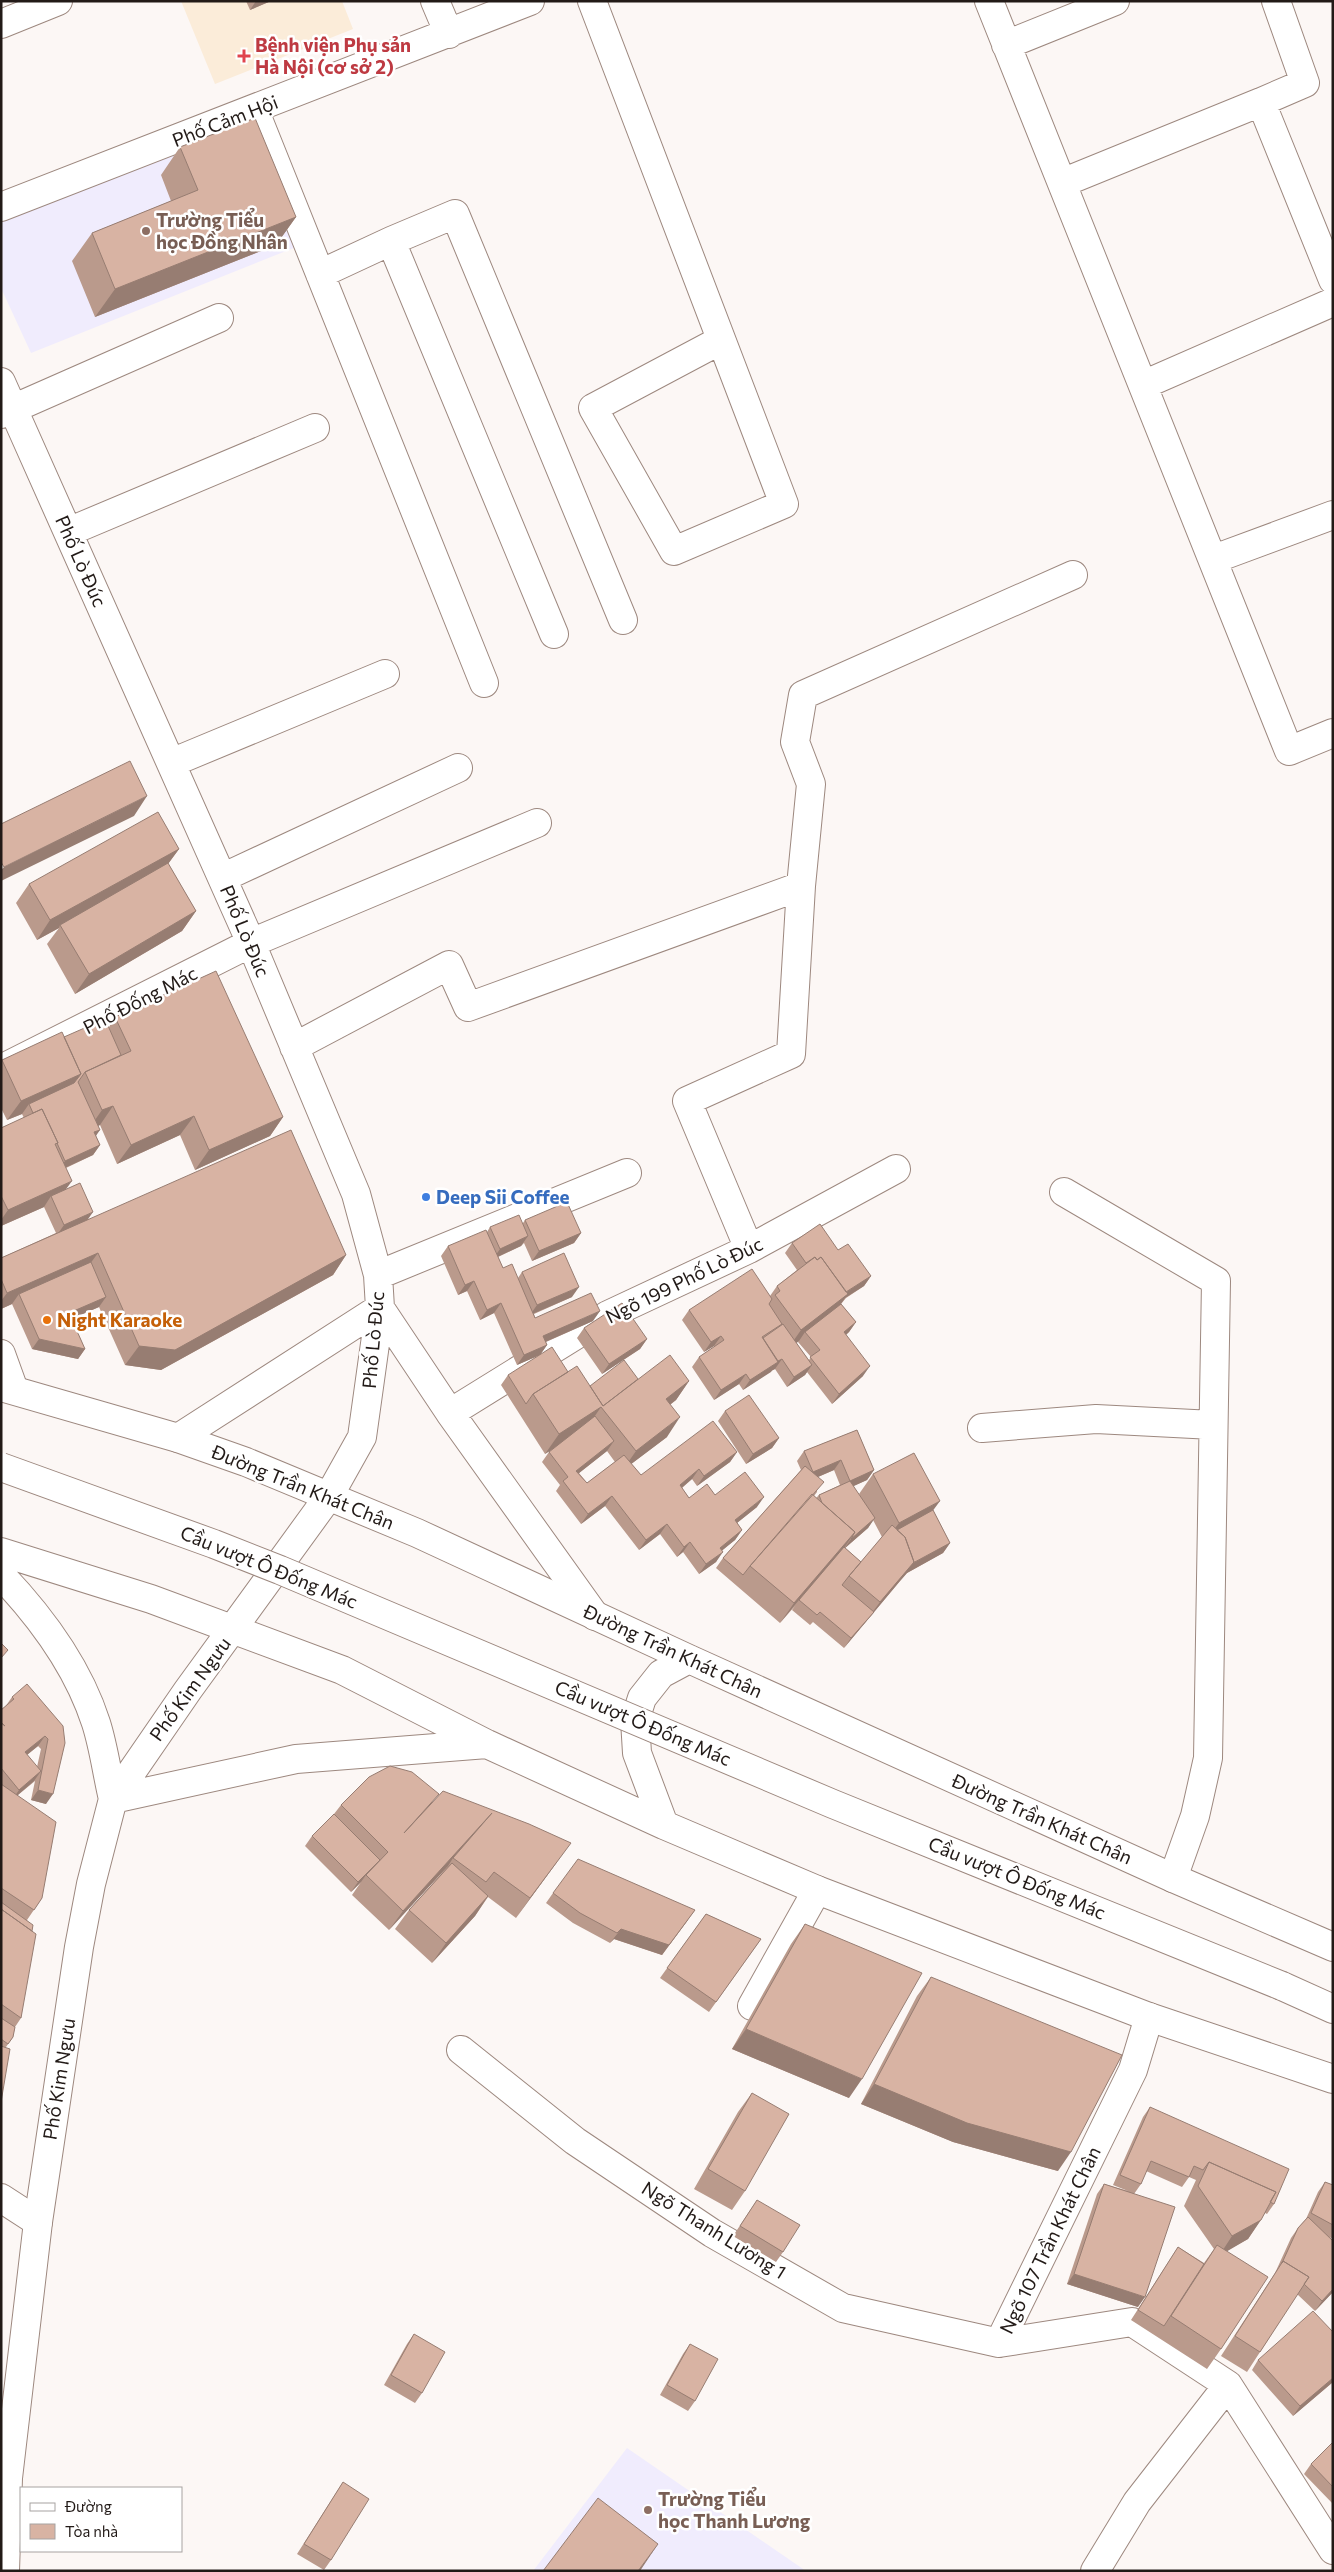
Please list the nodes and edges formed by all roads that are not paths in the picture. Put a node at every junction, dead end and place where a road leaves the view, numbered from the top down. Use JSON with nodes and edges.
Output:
{"nodes":[{"id":1,"x":58,"y":1,"type":"edge"},
{"id":2,"x":435,"y":1,"type":"edge"},
{"id":3,"x":530,"y":1,"type":"edge"},
{"id":4,"x":592,"y":1,"type":"edge"},
{"id":5,"x":989,"y":1,"type":"edge"},
{"id":6,"x":1115,"y":1,"type":"edge"},
{"id":7,"x":1276,"y":1,"type":"edge"},
{"id":8,"x":1,"y":24,"type":"edge"},
{"id":9,"x":449,"y":34,"type":"junction"},
{"id":10,"x":1006,"y":45,"type":"junction"},
{"id":11,"x":1261,"y":102,"type":"junction"},
{"id":12,"x":254,"y":110,"type":"junction"},
{"id":13,"x":1062,"y":183,"type":"junction"},
{"id":14,"x":1,"y":207,"type":"edge"},
{"id":15,"x":391,"y":241,"type":"junction"},
{"id":16,"x":320,"y":274,"type":"junction"},
{"id":17,"x":1333,"y":280,"type":"edge"},
{"id":18,"x":1333,"y":302,"type":"edge"},
{"id":19,"x":220,"y":318,"type":"dead end"},
{"id":20,"x":722,"y":340,"type":"junction"},
{"id":21,"x":1,"y":382,"type":"edge"},
{"id":22,"x":1143,"y":385,"type":"junction"},
{"id":23,"x":7,"y":412,"type":"edge"},
{"id":24,"x":315,"y":428,"type":"dead end"},
{"id":25,"x":1333,"y":515,"type":"edge"},
{"id":26,"x":68,"y":532,"type":"junction"},
{"id":27,"x":1214,"y":559,"type":"junction"},
{"id":28,"x":1073,"y":575,"type":"dead end"},
{"id":29,"x":624,"y":620,"type":"dead end"},
{"id":30,"x":554,"y":634,"type":"dead end"},
{"id":31,"x":385,"y":674,"type":"dead end"},
{"id":32,"x":484,"y":683,"type":"dead end"},
{"id":33,"x":1333,"y":733,"type":"edge"},
{"id":34,"x":171,"y":763,"type":"junction"},
{"id":35,"x":458,"y":768,"type":"dead end"},
{"id":36,"x":537,"y":823,"type":"dead end"},
{"id":37,"x":222,"y":878,"type":"junction"},
{"id":38,"x":800,"y":886,"type":"junction"},
{"id":39,"x":252,"y":943,"type":"junction"},
{"id":40,"x":294,"y":1047,"type":"junction"},
{"id":41,"x":1,"y":1069,"type":"edge"},
{"id":42,"x":896,"y":1169,"type":"dead end"},
{"id":43,"x":627,"y":1173,"type":"dead end"},
{"id":44,"x":1064,"y":1192,"type":"dead end"},
{"id":45,"x":749,"y":1249,"type":"junction"},
{"id":46,"x":378,"y":1275,"type":"junction"},
{"id":47,"x":380,"y":1308,"type":"junction"},
{"id":48,"x":1,"y":1354,"type":"edge"},
{"id":49,"x":8,"y":1389,"type":"edge"},
{"id":50,"x":450,"y":1413,"type":"junction"},
{"id":51,"x":1214,"y":1425,"type":"junction"},
{"id":52,"x":982,"y":1428,"type":"dead end"},
{"id":53,"x":178,"y":1438,"type":"junction"},
{"id":54,"x":1,"y":1467,"type":"edge"},
{"id":55,"x":329,"y":1496,"type":"junction"},
{"id":56,"x":1,"y":1552,"type":"edge"},
{"id":57,"x":1,"y":1575,"type":"edge"},
{"id":58,"x":595,"y":1616,"type":"junction"},
{"id":59,"x":234,"y":1629,"type":"junction"},
{"id":60,"x":689,"y":1659,"type":"junction"},
{"id":61,"x":487,"y":1744,"type":"junction"},
{"id":62,"x":113,"y":1798,"type":"junction"},
{"id":63,"x":664,"y":1826,"type":"junction"},
{"id":64,"x":1173,"y":1878,"type":"junction"},
{"id":65,"x":817,"y":1890,"type":"junction"},
{"id":66,"x":1333,"y":1946,"type":"edge"},
{"id":67,"x":1282,"y":1986,"type":"junction"},
{"id":68,"x":1333,"y":1997,"type":"edge"},
{"id":69,"x":752,"y":2006,"type":"dead end"},
{"id":70,"x":1333,"y":2009,"type":"edge"},
{"id":71,"x":1149,"y":2017,"type":"junction"},
{"id":72,"x":462,"y":2050,"type":"dead end"},
{"id":73,"x":1333,"y":2079,"type":"edge"},
{"id":74,"x":1,"y":2198,"type":"edge"},
{"id":75,"x":38,"y":2222,"type":"junction"},
{"id":76,"x":999,"y":2343,"type":"junction"},
{"id":77,"x":1228,"y":2385,"type":"junction"},
{"id":78,"x":1333,"y":2550,"type":"edge"},
{"id":79,"x":6,"y":2571,"type":"edge"},
{"id":80,"x":1095,"y":2571,"type":"edge"}],
"edges":[{"from":1,"to":8,"type":"main road"},
{"from":2,"to":9,"type":"main road"},
{"from":3,"to":9,"type":"main road","name":"Phố Cảm Hội"},
{"from":4,"to":20,"type":"main road"},
{"from":5,"to":10,"type":"main road"},
{"from":6,"to":10,"type":"main road"},
{"from":7,"to":11,"type":"main road"},
{"from":9,"to":12,"type":"main road","name":"Phố Cảm Hội"},
{"from":10,"to":13,"type":"main road"},
{"from":11,"to":13,"type":"main road"},
{"from":11,"to":17,"type":"main road"},
{"from":12,"to":14,"type":"main road","name":"Phố Cảm Hội"},
{"from":12,"to":16,"type":"main road"},
{"from":13,"to":22,"type":"main road"},
{"from":15,"to":16,"type":"main road"},
{"from":15,"to":29,"type":"main road"},
{"from":15,"to":30,"type":"main road"},
{"from":16,"to":32,"type":"main road"},
{"from":18,"to":22,"type":"main road"},
{"from":19,"to":23,"type":"main road"},
{"from":20,"to":20,"type":"main road"},
{"from":21,"to":23,"type":"main road","name":"Phố Lò Đúc"},
{"from":22,"to":27,"type":"main road"},
{"from":23,"to":26,"type":"main road","name":"Phố Lò Đúc"},
{"from":24,"to":26,"type":"main road"},
{"from":25,"to":27,"type":"main road"},
{"from":26,"to":34,"type":"main road","name":"Phố Lò Đúc"},
{"from":27,"to":33,"type":"main road"},
{"from":28,"to":38,"type":"main road"},
{"from":31,"to":34,"type":"main road"},
{"from":34,"to":37,"type":"main road","name":"Phố Lò Đúc"},
{"from":35,"to":37,"type":"main road"},
{"from":36,"to":39,"type":"main road","name":"Phố Đống Mác"},
{"from":37,"to":39,"type":"main road","name":"Phố Lò Đúc"},
{"from":38,"to":40,"type":"main road"},
{"from":38,"to":45,"type":"main road"},
{"from":39,"to":40,"type":"main road","name":"Phố Lò Đúc"},
{"from":39,"to":41,"type":"main road","name":"Phố Đống Mác"},
{"from":40,"to":46,"type":"main road","name":"Phố Lò Đúc"},
{"from":42,"to":45,"type":"main road","name":"Ngõ 199 Phố Lò Đúc"},
{"from":43,"to":46,"type":"main road"},
{"from":44,"to":51,"type":"main road"},
{"from":45,"to":50,"type":"main road","name":"Ngõ 199 Phố Lò Đúc"},
{"from":46,"to":47,"type":"main road","name":"Phố Lò Đúc"},
{"from":47,"to":50,"type":"main road"},
{"from":47,"to":53,"type":"main road"},
{"from":47,"to":55,"type":"main road","name":"Phố Lò Đúc"},
{"from":48,"to":49,"type":"main road"},
{"from":49,"to":53,"type":"main road","name":"Đường Trần Khát Chân"},
{"from":50,"to":58,"type":"main road"},
{"from":51,"to":52,"type":"main road"},
{"from":51,"to":64,"type":"main road"},
{"from":53,"to":55,"type":"main road","name":"Đường Trần Khát Chân"},
{"from":54,"to":67,"type":"main road","name":"Cầu vượt Ô Đống Mác","bridge":true},
{"from":55,"to":58,"type":"main road","name":"Đường Trần Khát Chân"},
{"from":55,"to":59,"type":"main road","name":"Phố Lò Đúc"},
{"from":56,"to":59,"type":"main road"},
{"from":57,"to":62,"type":"main road"},
{"from":58,"to":60,"type":"main road","name":"Đường Trần Khát Chân"},
{"from":59,"to":61,"type":"main road"},
{"from":59,"to":62,"type":"main road","name":"Phố Kim Ngưu"},
{"from":60,"to":63,"type":"main road"},
{"from":60,"to":64,"type":"main road","name":"Đường Trần Khát Chân"},
{"from":61,"to":62,"type":"main road"},
{"from":61,"to":63,"type":"main road"},
{"from":62,"to":75,"type":"main road","name":"Phố Kim Ngưu"},
{"from":63,"to":65,"type":"main road"},
{"from":64,"to":66,"type":"main road","name":"Đường Trần Khát Chân"},
{"from":65,"to":69,"type":"main road"},
{"from":65,"to":71,"type":"main road"},
{"from":67,"to":68,"type":"main road","name":"Cầu vượt Ô Đống Mác"},
{"from":67,"to":70,"type":"main road","name":"Cầu vượt Ô Đống Mác"},
{"from":71,"to":73,"type":"main road"},
{"from":71,"to":76,"type":"main road","name":"Ngõ 107 Trần Khát Chân"},
{"from":72,"to":76,"type":"main road","name":"Ngõ Thanh Lương 1"},
{"from":74,"to":75,"type":"main road"},
{"from":75,"to":79,"type":"main road","name":"Phố Kim Ngưu"},
{"from":76,"to":77,"type":"main road","name":"Ngõ 107 Trần Khát Chân"},
{"from":77,"to":78,"type":"main road"},
{"from":77,"to":80,"type":"main road"}]}
